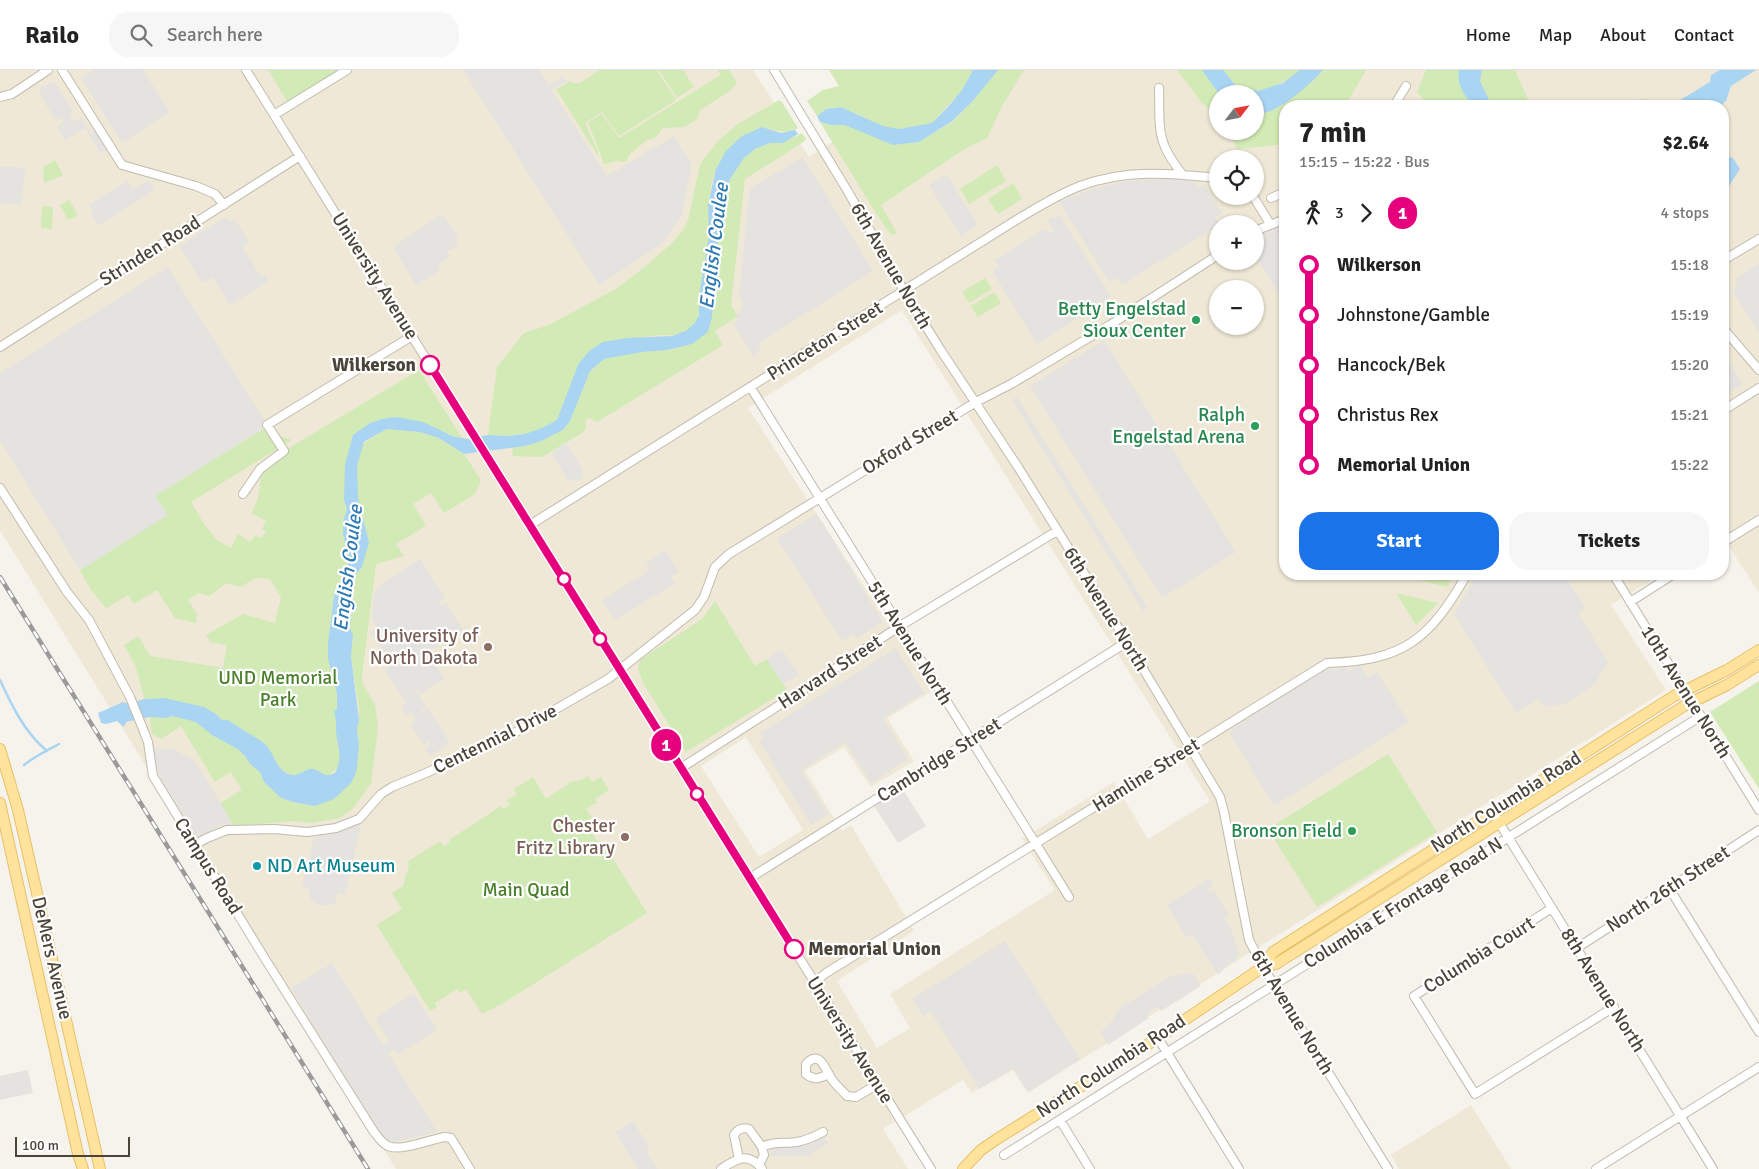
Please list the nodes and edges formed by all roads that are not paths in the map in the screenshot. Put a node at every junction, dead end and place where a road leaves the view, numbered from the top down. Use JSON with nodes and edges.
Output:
{"nodes":[{"id":1,"x":48,"y":70,"type":"edge"},
{"id":2,"x":62,"y":70,"type":"edge"},
{"id":3,"x":246,"y":70,"type":"edge"},
{"id":4,"x":347,"y":70,"type":"edge"},
{"id":5,"x":774,"y":70,"type":"edge"},
{"id":6,"x":1406,"y":86,"type":"dead end"},
{"id":7,"x":1159,"y":88,"type":"dead end"},
{"id":8,"x":0,"y":97,"type":"edge"},
{"id":9,"x":1398,"y":100,"type":"edge"},
{"id":10,"x":274,"y":115,"type":"junction"},
{"id":11,"x":300,"y":156,"type":"junction"},
{"id":12,"x":1182,"y":174,"type":"junction"},
{"id":13,"x":1209,"y":177,"type":"edge"},
{"id":14,"x":1279,"y":195,"type":"edge"},
{"id":15,"x":1271,"y":198,"type":"dead end"},
{"id":16,"x":224,"y":205,"type":"junction"},
{"id":17,"x":1258,"y":205,"type":"edge"},
{"id":18,"x":1279,"y":221,"type":"edge"},
{"id":19,"x":1270,"y":224,"type":"junction"},
{"id":20,"x":1264,"y":227,"type":"edge"},
{"id":21,"x":1759,"y":239,"type":"edge"},
{"id":22,"x":1729,"y":257,"type":"edge"},
{"id":23,"x":1209,"y":261,"type":"edge"},
{"id":24,"x":904,"y":291,"type":"junction"},
{"id":25,"x":1729,"y":335,"type":"edge"},
{"id":26,"x":412,"y":336,"type":"junction"},
{"id":27,"x":0,"y":347,"type":"edge"},
{"id":28,"x":1759,"y":370,"type":"edge"},
{"id":29,"x":751,"y":388,"type":"junction"},
{"id":30,"x":1759,"y":388,"type":"edge"},
{"id":31,"x":976,"y":402,"type":"junction"},
{"id":32,"x":1729,"y":407,"type":"edge"},
{"id":33,"x":0,"y":488,"type":"edge"},
{"id":34,"x":242,"y":494,"type":"dead end"},
{"id":35,"x":819,"y":498,"type":"junction"},
{"id":36,"x":1759,"y":520,"type":"edge"},
{"id":37,"x":530,"y":525,"type":"junction"},
{"id":38,"x":1057,"y":530,"type":"junction"},
{"id":39,"x":1729,"y":539,"type":"edge"},
{"id":40,"x":1463,"y":580,"type":"edge"},
{"id":41,"x":1617,"y":580,"type":"edge"},
{"id":42,"x":1665,"y":580,"type":"edge"},
{"id":43,"x":1630,"y":602,"type":"junction"},
{"id":44,"x":900,"y":626,"type":"junction"},
{"id":45,"x":1127,"y":642,"type":"junction"},
{"id":46,"x":1759,"y":650,"type":"edge"},
{"id":47,"x":633,"y":660,"type":"joint"},
{"id":48,"x":1759,"y":665,"type":"edge"},
{"id":49,"x":619,"y":669,"type":"junction"},
{"id":50,"x":1685,"y":690,"type":"junction"},
{"id":51,"x":1692,"y":702,"type":"junction"},
{"id":52,"x":1700,"y":716,"type":"junction"},
{"id":53,"x":970,"y":740,"type":"junction"},
{"id":54,"x":1191,"y":747,"type":"junction"},
{"id":55,"x":0,"y":749,"type":"edge"},
{"id":56,"x":681,"y":768,"type":"junction"},
{"id":57,"x":0,"y":803,"type":"edge"},
{"id":58,"x":1759,"y":810,"type":"edge"},
{"id":59,"x":1492,"y":811,"type":"junction"},
{"id":60,"x":1499,"y":822,"type":"junction"},
{"id":61,"x":1759,"y":830,"type":"edge"},
{"id":62,"x":1508,"y":837,"type":"junction"},
{"id":63,"x":1035,"y":844,"type":"junction"},
{"id":64,"x":194,"y":845,"type":"junction"},
{"id":65,"x":750,"y":878,"type":"junction"},
{"id":66,"x":1669,"y":888,"type":"junction"},
{"id":67,"x":1070,"y":897,"type":"dead end"},
{"id":68,"x":1552,"y":908,"type":"junction"},
{"id":69,"x":1577,"y":948,"type":"junction"},
{"id":70,"x":1263,"y":967,"type":"junction"},
{"id":71,"x":815,"y":982,"type":"junction"},
{"id":72,"x":1274,"y":985,"type":"junction"},
{"id":73,"x":1614,"y":1008,"type":"junction"},
{"id":74,"x":1759,"y":1032,"type":"edge"},
{"id":75,"x":1158,"y":1038,"type":"junction"},
{"id":76,"x":1167,"y":1053,"type":"junction"},
{"id":77,"x":1759,"y":1067,"type":"edge"},
{"id":78,"x":829,"y":1074,"type":"dead end"},
{"id":79,"x":878,"y":1084,"type":"junction"},
{"id":80,"x":1680,"y":1116,"type":"junction"},
{"id":81,"x":1060,"y":1120,"type":"junction"},
{"id":82,"x":823,"y":1132,"type":"dead end"},
{"id":83,"x":762,"y":1147,"type":"junction"},
{"id":84,"x":1004,"y":1155,"type":"dead end"},
{"id":85,"x":739,"y":1159,"type":"junction"},
{"id":86,"x":760,"y":1167,"type":"edge"},
{"id":87,"x":83,"y":1169,"type":"edge"},
{"id":88,"x":100,"y":1169,"type":"edge"},
{"id":89,"x":470,"y":1169,"type":"edge"},
{"id":90,"x":720,"y":1169,"type":"edge"},
{"id":91,"x":931,"y":1169,"type":"edge"},
{"id":92,"x":963,"y":1169,"type":"edge"},
{"id":93,"x":1090,"y":1169,"type":"edge"},
{"id":94,"x":1239,"y":1169,"type":"edge"},
{"id":95,"x":1388,"y":1169,"type":"edge"},
{"id":96,"x":1596,"y":1169,"type":"edge"},
{"id":97,"x":1712,"y":1169,"type":"edge"}],
"edges":[{"from":1,"to":8,"type":"street"},
{"from":2,"to":16,"type":"street"},
{"from":3,"to":10,"type":"street","name":"University Avenue"},
{"from":4,"to":10,"type":"street"},
{"from":5,"to":24,"type":"street","name":"6th Avenue North"},
{"from":6,"to":9,"type":"street"},
{"from":7,"to":12,"type":"street"},
{"from":10,"to":11,"type":"street","name":"University Avenue"},
{"from":11,"to":16,"type":"street","name":"Strinden Road"},
{"from":11,"to":26,"type":"street","name":"University Avenue"},
{"from":12,"to":13,"type":"street","name":"Princeton Street"},
{"from":12,"to":24,"type":"street","name":"Princeton Street"},
{"from":14,"to":15,"type":"street"},
{"from":16,"to":27,"type":"street","name":"Strinden Road"},
{"from":17,"to":19,"type":"street"},
{"from":18,"to":19,"type":"street"},
{"from":19,"to":20,"type":"street"},
{"from":21,"to":22,"type":"street"},
{"from":23,"to":31,"type":"street","name":"Oxford Street"},
{"from":24,"to":29,"type":"street","name":"Princeton Street"},
{"from":24,"to":31,"type":"street","name":"6th Avenue North"},
{"from":25,"to":28,"type":"street"},
{"from":26,"to":34,"type":"street"},
{"from":26,"to":37,"type":"street","name":"University Avenue"},
{"from":29,"to":35,"type":"street","name":"5th Avenue North"},
{"from":29,"to":37,"type":"street","name":"Princeton Street"},
{"from":30,"to":32,"type":"street"},
{"from":31,"to":35,"type":"street","name":"Oxford Street"},
{"from":31,"to":38,"type":"street","name":"6th Avenue North"},
{"from":33,"to":64,"type":"street","name":"Campus Road"},
{"from":35,"to":44,"type":"street","name":"5th Avenue North"},
{"from":35,"to":47,"type":"street","name":"Oxford Street"},
{"from":36,"to":39,"type":"street"},
{"from":37,"to":49,"type":"street","name":"University Avenue"},
{"from":38,"to":44,"type":"street","name":"Harvard Street"},
{"from":38,"to":45,"type":"street","name":"6th Avenue North"},
{"from":40,"to":54,"type":"street","name":"Hamline Street"},
{"from":41,"to":43,"type":"street","name":"10th Avenue North"},
{"from":42,"to":43,"type":"street"},
{"from":43,"to":50,"type":"street","name":"10th Avenue North"},
{"from":44,"to":53,"type":"street","name":"5th Avenue North"},
{"from":44,"to":56,"type":"street","name":"Harvard Street"},
{"from":45,"to":53,"type":"street","name":"Cambridge Street"},
{"from":45,"to":54,"type":"street","name":"6th Avenue North"},
{"from":46,"to":50,"type":"main road","name":"North Columbia Road"},
{"from":47,"to":49,"type":"street","name":"Centennial Drive"},
{"from":48,"to":51,"type":"main road","name":"North Columbia Road"},
{"from":49,"to":56,"type":"street","name":"University Avenue"},
{"from":49,"to":64,"type":"street","name":"Centennial Drive"},
{"from":50,"to":51,"type":"street","name":"10th Avenue North"},
{"from":50,"to":59,"type":"main road","name":"North Columbia Road"},
{"from":51,"to":52,"type":"street","name":"10th Avenue North"},
{"from":51,"to":60,"type":"main road","name":"North Columbia Road"},
{"from":52,"to":58,"type":"street","name":"10th Avenue North"},
{"from":52,"to":62,"type":"street","name":"Columbia E Frontage Road N"},
{"from":53,"to":63,"type":"street","name":"5th Avenue North"},
{"from":53,"to":65,"type":"street","name":"Cambridge Street"},
{"from":54,"to":63,"type":"street","name":"Hamline Street"},
{"from":54,"to":70,"type":"street","name":"6th Avenue North"},
{"from":55,"to":88,"type":"main road","name":"DeMers Avenue"},
{"from":56,"to":65,"type":"street","name":"University Avenue"},
{"from":57,"to":87,"type":"main road","name":"DeMers Avenue"},
{"from":59,"to":60,"type":"street","name":"8th Avenue North"},
{"from":59,"to":70,"type":"main road","name":"North Columbia Road"},
{"from":60,"to":62,"type":"street","name":"8th Avenue North"},
{"from":60,"to":70,"type":"main road","name":"North Columbia Road"},
{"from":61,"to":66,"type":"street","name":"North 26th Street"},
{"from":62,"to":68,"type":"street","name":"8th Avenue North"},
{"from":62,"to":72,"type":"street","name":"Columbia E Frontage Road N"},
{"from":63,"to":67,"type":"street","name":"5th Avenue North"},
{"from":63,"to":71,"type":"street","name":"Hamline Street"},
{"from":64,"to":89,"type":"street","name":"Campus Road"},
{"from":65,"to":71,"type":"street","name":"University Avenue"},
{"from":66,"to":69,"type":"street","name":"North 26th Street"},
{"from":66,"to":74,"type":"street"},
{"from":68,"to":69,"type":"street","name":"8th Avenue North"},
{"from":68,"to":73,"type":"street","name":"Columbia Court"},
{"from":69,"to":73,"type":"street","name":"8th Avenue North"},
{"from":70,"to":72,"type":"street","name":"6th Avenue North"},
{"from":70,"to":75,"type":"main road","name":"North Columbia Road"},
{"from":71,"to":79,"type":"street","name":"University Avenue"},
{"from":72,"to":76,"type":"street","name":"Columbia E Frontage Road N"},
{"from":72,"to":95,"type":"street","name":"6th Avenue North"},
{"from":73,"to":80,"type":"street","name":"8th Avenue North"},
{"from":75,"to":76,"type":"street"},
{"from":75,"to":92,"type":"main road","name":"North Columbia Road"},
{"from":76,"to":81,"type":"street","name":"Columbia E Frontage Road N"},
{"from":76,"to":94,"type":"street"},
{"from":77,"to":80,"type":"street"},
{"from":78,"to":79,"type":"street"},
{"from":79,"to":91,"type":"street","name":"University Avenue"},
{"from":80,"to":96,"type":"street"},
{"from":80,"to":97,"type":"street","name":"8th Avenue North"},
{"from":81,"to":84,"type":"street","name":"Columbia E Frontage Road N"},
{"from":81,"to":93,"type":"street"},
{"from":82,"to":83,"type":"street"},
{"from":83,"to":85,"type":"street"},
{"from":83,"to":86,"type":"street"},
{"from":85,"to":86,"type":"street"},
{"from":85,"to":90,"type":"street"}]}
